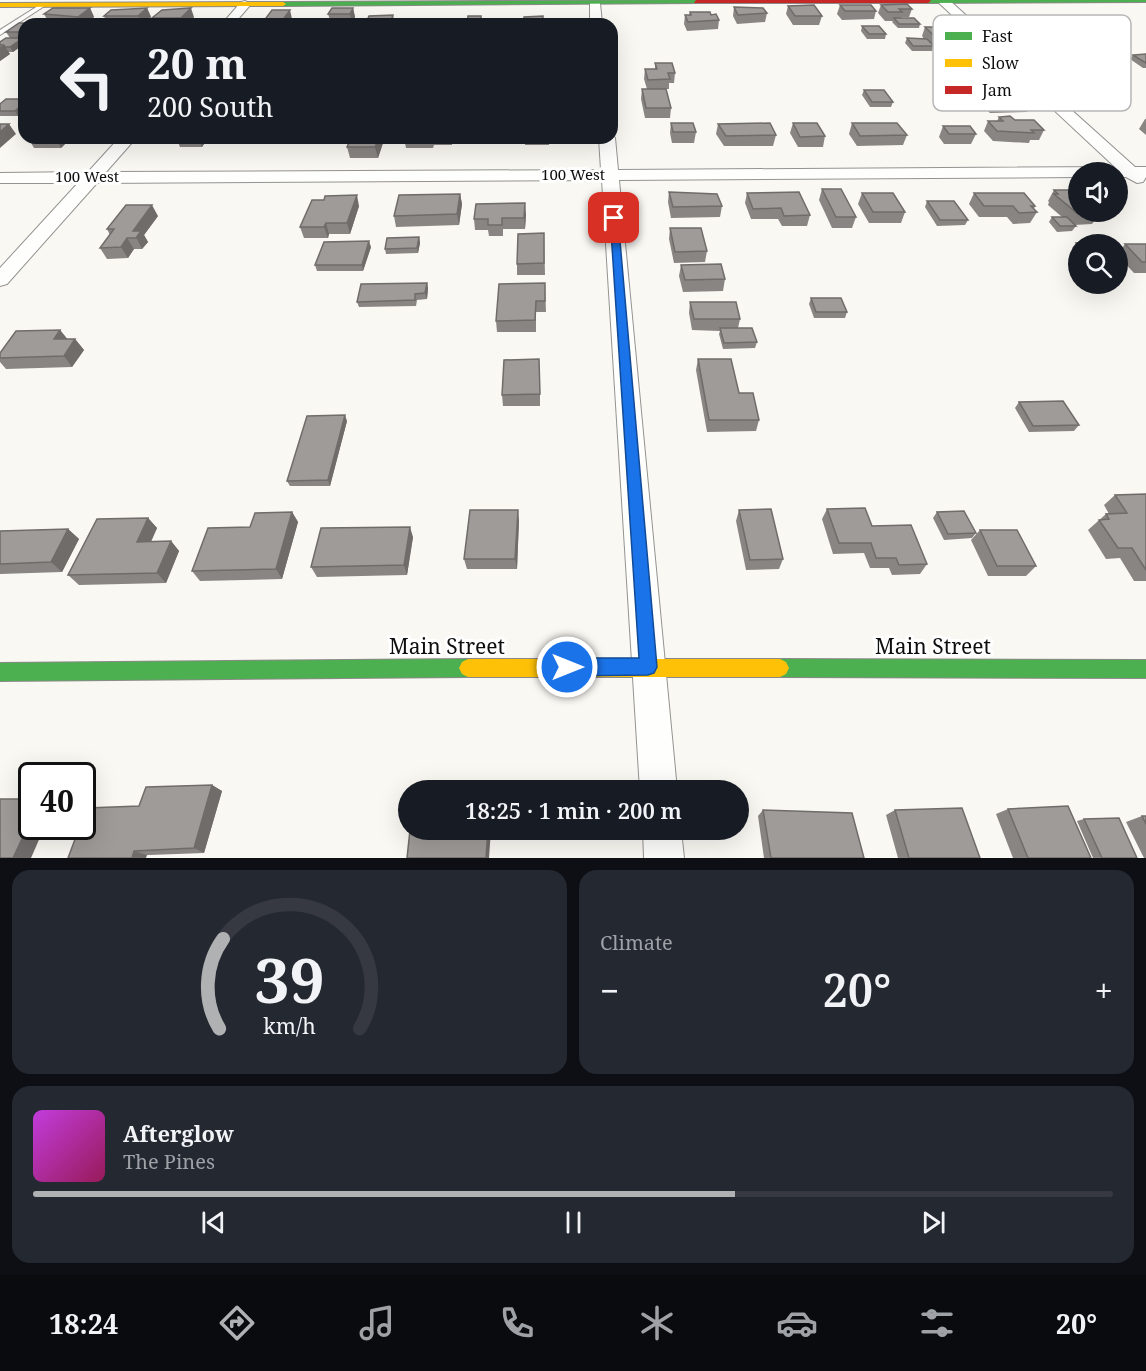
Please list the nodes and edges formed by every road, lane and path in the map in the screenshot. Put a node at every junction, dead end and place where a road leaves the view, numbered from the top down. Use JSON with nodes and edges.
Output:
{"nodes":[{"id":1,"x":942,"y":0,"type":"edge"},
{"id":2,"x":1146,"y":0,"type":"edge"},
{"id":3,"x":270,"y":2,"type":"edge"},
{"id":4,"x":513,"y":2,"type":"edge"},
{"id":5,"x":594,"y":3,"type":"junction"},
{"id":6,"x":245,"y":4,"type":"junction"},
{"id":7,"x":0,"y":5,"type":"edge"},
{"id":8,"x":43,"y":5,"type":"junction"},
{"id":9,"x":959,"y":15,"type":"edge"},
{"id":10,"x":23,"y":18,"type":"edge"},
{"id":11,"x":233,"y":18,"type":"edge"},
{"id":12,"x":595,"y":18,"type":"edge"},
{"id":13,"x":18,"y":21,"type":"edge"},
{"id":14,"x":0,"y":33,"type":"edge"},
{"id":15,"x":1069,"y":111,"type":"edge"},
{"id":16,"x":123,"y":144,"type":"edge"},
{"id":17,"x":608,"y":144,"type":"edge"},
{"id":18,"x":1139,"y":172,"type":"edge"},
{"id":19,"x":610,"y":174,"type":"junction"},
{"id":20,"x":93,"y":177,"type":"junction"},
{"id":21,"x":0,"y":178,"type":"edge"},
{"id":22,"x":1146,"y":186,"type":"edge"},
{"id":23,"x":0,"y":280,"type":"edge"},
{"id":24,"x":648,"y":667,"type":"junction"},
{"id":25,"x":1146,"y":669,"type":"edge"},
{"id":26,"x":0,"y":672,"type":"edge"},
{"id":27,"x":657,"y":780,"type":"edge"},
{"id":28,"x":663,"y":840,"type":"edge"},
{"id":29,"x":664,"y":858,"type":"edge"}],
"edges":[{"from":1,"to":2,"type":"street"},
{"from":1,"to":5,"type":"street"},
{"from":1,"to":9,"type":"street"},
{"from":3,"to":4,"type":"street"},
{"from":3,"to":6,"type":"street"},
{"from":4,"to":5,"type":"street"},
{"from":5,"to":12,"type":"street"},
{"from":6,"to":8,"type":"street"},
{"from":6,"to":11,"type":"street"},
{"from":7,"to":8,"type":"street"},
{"from":8,"to":10,"type":"lane"},
{"from":13,"to":14,"type":"lane"},
{"from":15,"to":18,"type":"street"},
{"from":16,"to":20,"type":"street"},
{"from":17,"to":19,"type":"street"},
{"from":18,"to":19,"type":"street","name":"100 West"},
{"from":18,"to":22,"type":"street"},
{"from":19,"to":20,"type":"street","name":"100 West"},
{"from":19,"to":24,"type":"street"},
{"from":20,"to":21,"type":"street","name":"100 West"},
{"from":20,"to":23,"type":"street"},
{"from":24,"to":25,"type":"street","name":"Main Street"},
{"from":24,"to":26,"type":"street","name":"Main Street"},
{"from":24,"to":27,"type":"street"},
{"from":28,"to":29,"type":"street"}]}
